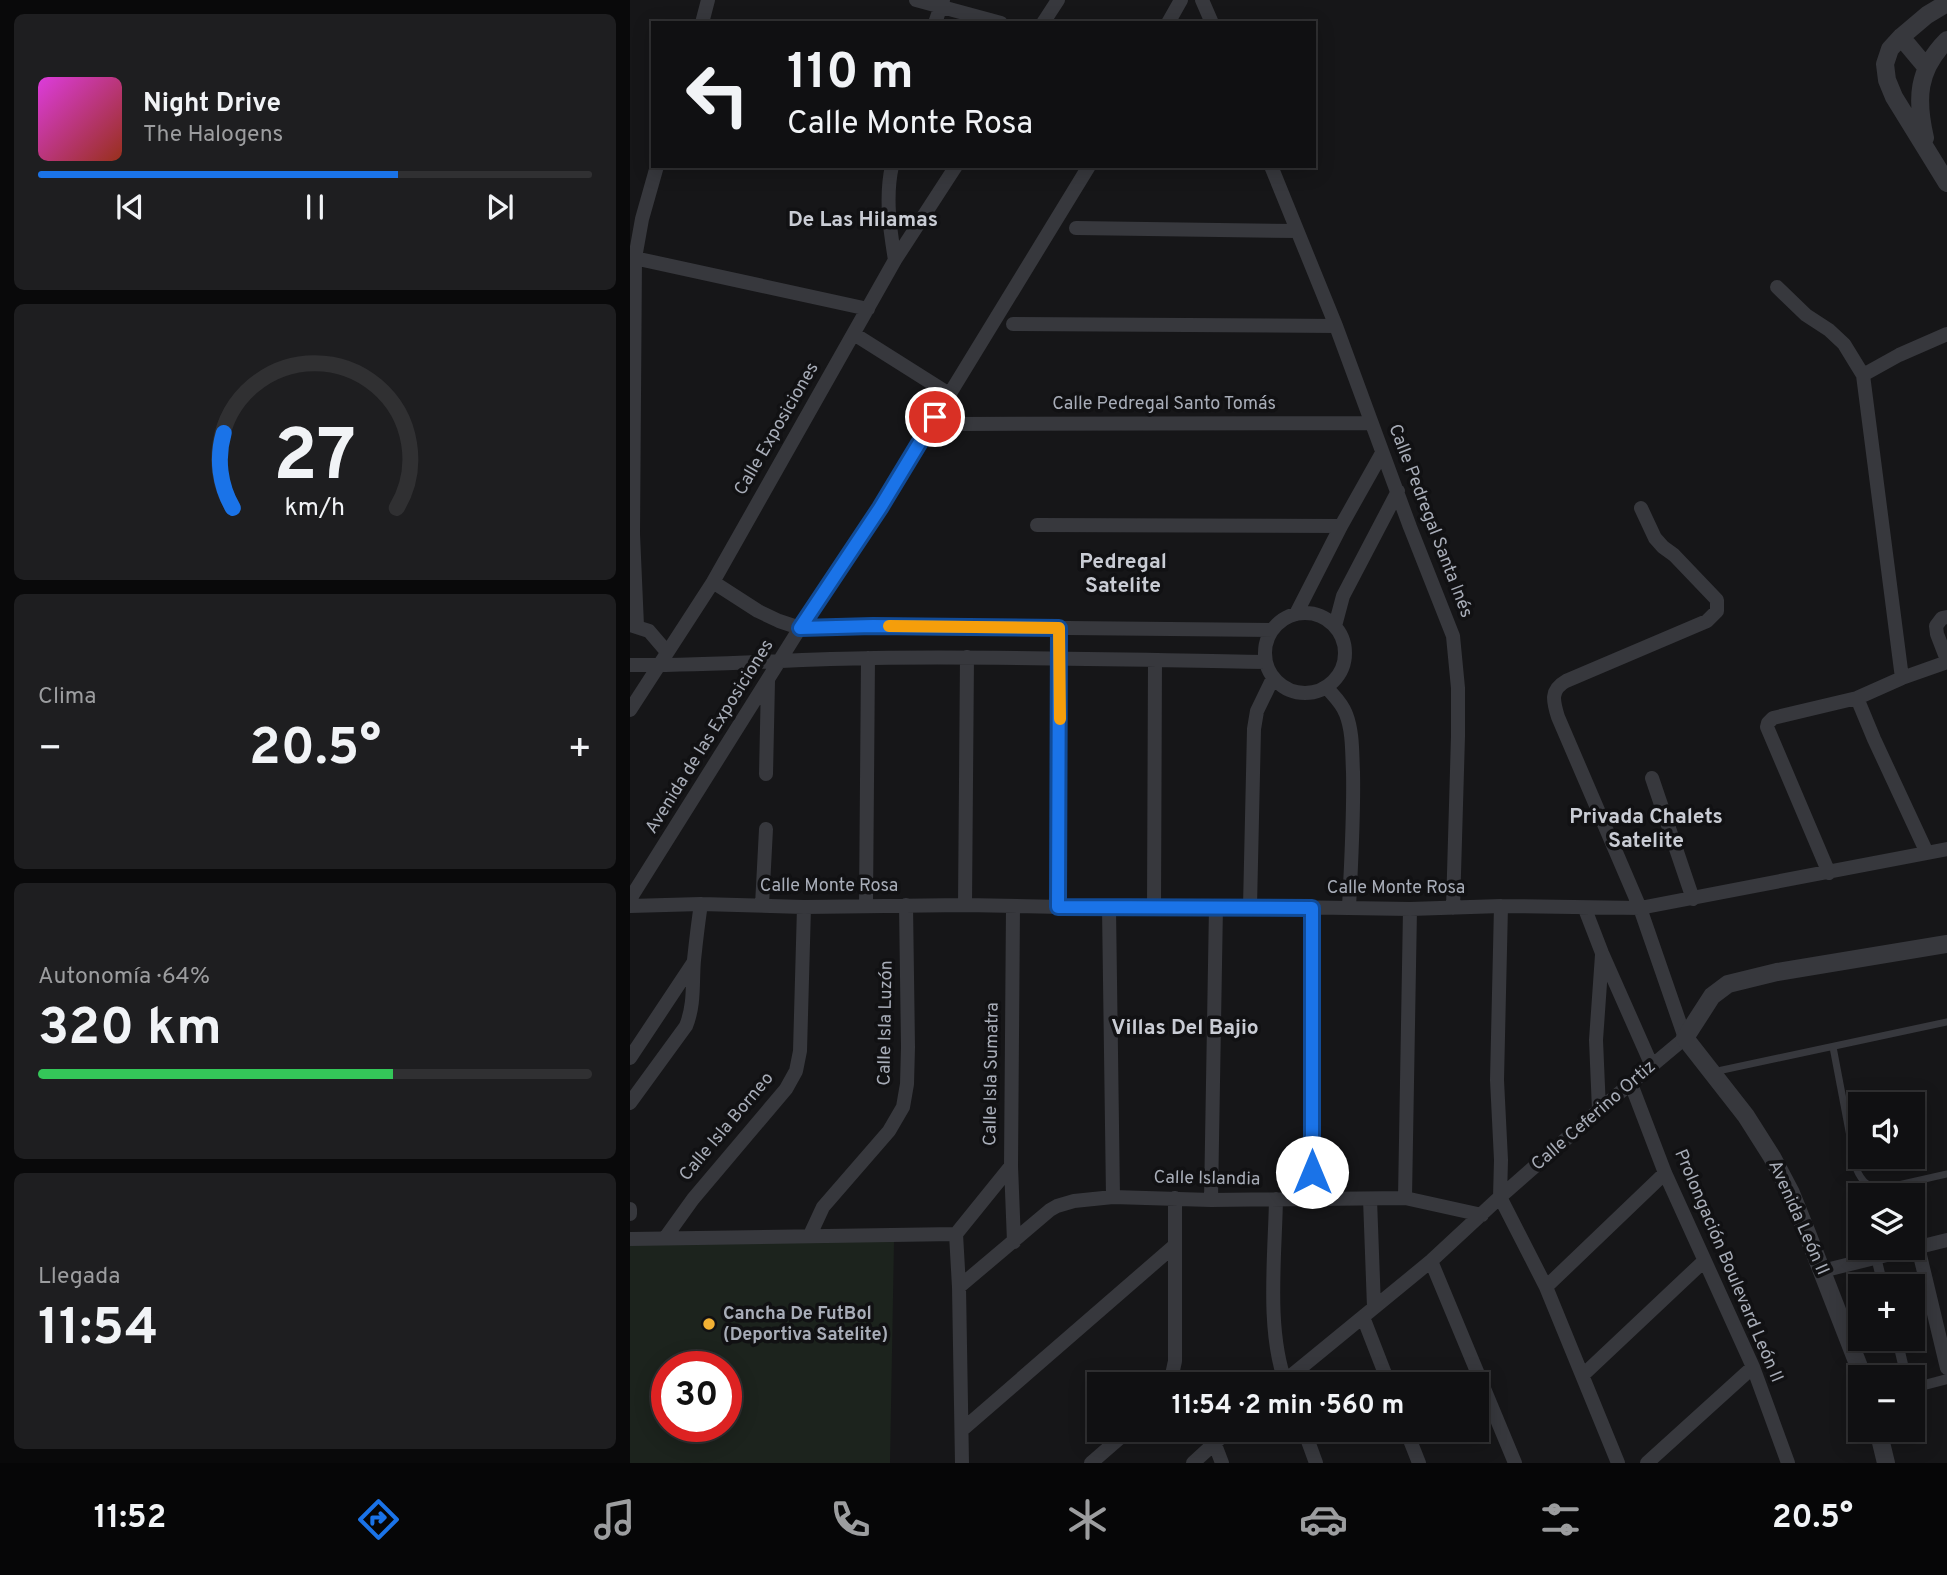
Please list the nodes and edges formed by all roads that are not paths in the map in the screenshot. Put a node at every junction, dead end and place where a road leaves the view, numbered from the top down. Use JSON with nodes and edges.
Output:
{"nodes":[{"id":1,"x":708,"y":0,"type":"edge"},
{"id":2,"x":916,"y":0,"type":"edge"},
{"id":3,"x":1058,"y":0,"type":"edge"},
{"id":4,"x":1181,"y":0,"type":"edge"},
{"id":5,"x":1202,"y":0,"type":"edge"},
{"id":6,"x":942,"y":3,"type":"edge"},
{"id":7,"x":1947,"y":3,"type":"edge"},
{"id":8,"x":703,"y":21,"type":"edge"},
{"id":9,"x":936,"y":21,"type":"edge"},
{"id":10,"x":995,"y":21,"type":"edge"},
{"id":11,"x":1044,"y":21,"type":"edge"},
{"id":12,"x":1169,"y":21,"type":"edge"},
{"id":13,"x":1211,"y":21,"type":"edge"},
{"id":14,"x":1901,"y":37,"type":"junction"},
{"id":15,"x":1947,"y":40,"type":"edge"},
{"id":16,"x":1927,"y":68,"type":"junction"},
{"id":17,"x":1928,"y":152,"type":"junction"},
{"id":18,"x":656,"y":168,"type":"edge"},
{"id":19,"x":892,"y":168,"type":"edge"},
{"id":20,"x":955,"y":168,"type":"edge"},
{"id":21,"x":1088,"y":168,"type":"edge"},
{"id":22,"x":1272,"y":168,"type":"edge"},
{"id":23,"x":1947,"y":183,"type":"edge"},
{"id":24,"x":1076,"y":228,"type":"dead end"},
{"id":25,"x":1297,"y":231,"type":"junction"},
{"id":26,"x":633,"y":258,"type":"edge"},
{"id":27,"x":895,"y":260,"type":"junction"},
{"id":28,"x":1777,"y":287,"type":"dead end"},
{"id":29,"x":868,"y":309,"type":"junction"},
{"id":30,"x":1013,"y":324,"type":"dead end"},
{"id":31,"x":1336,"y":326,"type":"junction"},
{"id":32,"x":853,"y":334,"type":"junction"},
{"id":33,"x":1947,"y":334,"type":"edge"},
{"id":34,"x":1863,"y":375,"type":"junction"},
{"id":35,"x":949,"y":394,"type":"junction"},
{"id":36,"x":1371,"y":423,"type":"junction"},
{"id":37,"x":957,"y":424,"type":"dead end"},
{"id":38,"x":1382,"y":453,"type":"junction"},
{"id":39,"x":1398,"y":491,"type":"junction"},
{"id":40,"x":1641,"y":508,"type":"dead end"},
{"id":41,"x":1037,"y":525,"type":"dead end"},
{"id":42,"x":1341,"y":526,"type":"junction"},
{"id":43,"x":713,"y":582,"type":"junction"},
{"id":44,"x":1296,"y":614,"type":"junction"},
{"id":45,"x":1947,"y":617,"type":"edge"},
{"id":46,"x":634,"y":626,"type":"edge"},
{"id":47,"x":1335,"y":626,"type":"junction"},
{"id":48,"x":800,"y":628,"type":"junction"},
{"id":49,"x":1059,"y":628,"type":"junction"},
{"id":50,"x":1272,"y":630,"type":"junction"},
{"id":51,"x":667,"y":652,"type":"junction"},
{"id":52,"x":967,"y":657,"type":"junction"},
{"id":53,"x":868,"y":658,"type":"junction"},
{"id":54,"x":1060,"y":658,"type":"junction"},
{"id":55,"x":782,"y":660,"type":"junction"},
{"id":56,"x":1155,"y":660,"type":"junction"},
{"id":57,"x":1947,"y":661,"type":"edge"},
{"id":58,"x":1266,"y":662,"type":"junction"},
{"id":59,"x":630,"y":665,"type":"edge"},
{"id":60,"x":659,"y":665,"type":"junction"},
{"id":61,"x":1273,"y":678,"type":"junction"},
{"id":62,"x":1902,"y":678,"type":"junction"},
{"id":63,"x":768,"y":681,"type":"junction"},
{"id":64,"x":1327,"y":688,"type":"junction"},
{"id":65,"x":1857,"y":698,"type":"junction"},
{"id":66,"x":630,"y":710,"type":"edge"},
{"id":67,"x":766,"y":774,"type":"dead end"},
{"id":68,"x":1652,"y":778,"type":"dead end"},
{"id":69,"x":766,"y":829,"type":"dead end"},
{"id":70,"x":1947,"y":849,"type":"edge"},
{"id":71,"x":1927,"y":853,"type":"junction"},
{"id":72,"x":1829,"y":873,"type":"junction"},
{"id":73,"x":1693,"y":899,"type":"junction"},
{"id":74,"x":630,"y":900,"type":"edge"},
{"id":75,"x":701,"y":904,"type":"junction"},
{"id":76,"x":762,"y":905,"type":"junction"},
{"id":77,"x":866,"y":905,"type":"junction"},
{"id":78,"x":906,"y":905,"type":"junction"},
{"id":79,"x":965,"y":905,"type":"junction"},
{"id":80,"x":630,"y":906,"type":"edge"},
{"id":81,"x":1013,"y":906,"type":"junction"},
{"id":82,"x":1216,"y":906,"type":"junction"},
{"id":83,"x":1250,"y":906,"type":"junction"},
{"id":84,"x":1501,"y":906,"type":"junction"},
{"id":85,"x":804,"y":907,"type":"junction"},
{"id":86,"x":1058,"y":907,"type":"junction"},
{"id":87,"x":1154,"y":907,"type":"junction"},
{"id":88,"x":1109,"y":908,"type":"junction"},
{"id":89,"x":1312,"y":908,"type":"junction"},
{"id":90,"x":1349,"y":908,"type":"junction"},
{"id":91,"x":1452,"y":908,"type":"junction"},
{"id":92,"x":1640,"y":908,"type":"junction"},
{"id":93,"x":1410,"y":909,"type":"junction"},
{"id":94,"x":1585,"y":909,"type":"junction"},
{"id":95,"x":1947,"y":944,"type":"edge"},
{"id":96,"x":1602,"y":953,"type":"junction"},
{"id":97,"x":694,"y":963,"type":"junction"},
{"id":98,"x":1947,"y":1022,"type":"edge"},
{"id":99,"x":1685,"y":1038,"type":"junction"},
{"id":100,"x":1833,"y":1047,"type":"junction"},
{"id":101,"x":630,"y":1058,"type":"edge"},
{"id":102,"x":1652,"y":1066,"type":"junction"},
{"id":103,"x":1712,"y":1072,"type":"junction"},
{"id":104,"x":1631,"y":1084,"type":"junction"},
{"id":105,"x":630,"y":1103,"type":"edge"},
{"id":106,"x":1599,"y":1110,"type":"junction"},
{"id":107,"x":1011,"y":1166,"type":"junction"},
{"id":108,"x":1665,"y":1173,"type":"junction"},
{"id":109,"x":1947,"y":1174,"type":"edge"},
{"id":110,"x":1113,"y":1197,"type":"junction"},
{"id":111,"x":1500,"y":1197,"type":"junction"},
{"id":112,"x":1175,"y":1198,"type":"junction"},
{"id":113,"x":1312,"y":1198,"type":"junction"},
{"id":114,"x":1405,"y":1198,"type":"junction"},
{"id":115,"x":1276,"y":1199,"type":"junction"},
{"id":116,"x":1370,"y":1199,"type":"junction"},
{"id":117,"x":1211,"y":1200,"type":"junction"},
{"id":118,"x":630,"y":1209,"type":"edge"},
{"id":119,"x":630,"y":1214,"type":"edge"},
{"id":120,"x":1482,"y":1215,"type":"junction"},
{"id":121,"x":957,"y":1234,"type":"junction"},
{"id":122,"x":810,"y":1236,"type":"junction"},
{"id":123,"x":665,"y":1238,"type":"junction"},
{"id":124,"x":630,"y":1239,"type":"edge"},
{"id":125,"x":1947,"y":1240,"type":"edge"},
{"id":126,"x":1014,"y":1242,"type":"junction"},
{"id":127,"x":1925,"y":1245,"type":"edge"},
{"id":128,"x":1174,"y":1246,"type":"junction"},
{"id":129,"x":1868,"y":1260,"type":"edge"},
{"id":130,"x":1921,"y":1260,"type":"edge"},
{"id":131,"x":1431,"y":1261,"type":"junction"},
{"id":132,"x":1704,"y":1261,"type":"junction"},
{"id":133,"x":1822,"y":1271,"type":"junction"},
{"id":134,"x":960,"y":1287,"type":"junction"},
{"id":135,"x":1546,"y":1287,"type":"junction"},
{"id":136,"x":1369,"y":1312,"type":"junction"},
{"id":137,"x":1858,"y":1365,"type":"edge"},
{"id":138,"x":1753,"y":1367,"type":"junction"},
{"id":139,"x":1947,"y":1368,"type":"edge"},
{"id":140,"x":1173,"y":1372,"type":"edge"},
{"id":141,"x":1281,"y":1372,"type":"edge"},
{"id":142,"x":1297,"y":1372,"type":"edge"},
{"id":143,"x":1386,"y":1372,"type":"edge"},
{"id":144,"x":1583,"y":1375,"type":"junction"},
{"id":145,"x":1947,"y":1380,"type":"edge"},
{"id":146,"x":1925,"y":1385,"type":"edge"},
{"id":147,"x":962,"y":1430,"type":"junction"},
{"id":148,"x":1115,"y":1442,"type":"edge"},
{"id":149,"x":1214,"y":1442,"type":"joint"},
{"id":150,"x":1308,"y":1442,"type":"edge"},
{"id":151,"x":1411,"y":1442,"type":"edge"},
{"id":152,"x":1881,"y":1442,"type":"edge"},
{"id":153,"x":962,"y":1463,"type":"edge"},
{"id":154,"x":1091,"y":1463,"type":"edge"},
{"id":155,"x":1194,"y":1463,"type":"edge"},
{"id":156,"x":1222,"y":1463,"type":"edge"},
{"id":157,"x":1316,"y":1463,"type":"edge"},
{"id":158,"x":1419,"y":1463,"type":"edge"},
{"id":159,"x":1515,"y":1463,"type":"edge"},
{"id":160,"x":1618,"y":1463,"type":"edge"},
{"id":161,"x":1647,"y":1463,"type":"edge"},
{"id":162,"x":1788,"y":1463,"type":"edge"},
{"id":163,"x":1886,"y":1463,"type":"edge"}],
"edges":[{"from":1,"to":8,"type":"street"},
{"from":2,"to":6,"type":"street"},
{"from":3,"to":11,"type":"street"},
{"from":4,"to":12,"type":"street"},
{"from":5,"to":13,"type":"street"},
{"from":6,"to":9,"type":"street"},
{"from":6,"to":10,"type":"street"},
{"from":7,"to":14,"type":"street"},
{"from":14,"to":16,"type":"street"},
{"from":14,"to":17,"type":"street"},
{"from":15,"to":16,"type":"street"},
{"from":16,"to":17,"type":"street"},
{"from":17,"to":23,"type":"street"},
{"from":18,"to":26,"type":"street"},
{"from":19,"to":27,"type":"street"},
{"from":20,"to":27,"type":"street","name":"Calle Exposiciones"},
{"from":21,"to":35,"type":"street","name":"Avenida de las Exposiciones"},
{"from":22,"to":25,"type":"street","name":"Calle Pedregal Santa Inés"},
{"from":24,"to":25,"type":"street"},
{"from":25,"to":31,"type":"street","name":"Calle Pedregal Santa Inés"},
{"from":26,"to":29,"type":"street"},
{"from":26,"to":46,"type":"street"},
{"from":27,"to":29,"type":"street","name":"Calle Exposiciones"},
{"from":28,"to":34,"type":"street"},
{"from":29,"to":32,"type":"street","name":"Calle Exposiciones"},
{"from":30,"to":31,"type":"street"},
{"from":31,"to":36,"type":"street","name":"Calle Pedregal Santa Inés"},
{"from":32,"to":35,"type":"street"},
{"from":32,"to":43,"type":"street","name":"Calle Exposiciones"},
{"from":33,"to":34,"type":"street"},
{"from":34,"to":62,"type":"street"},
{"from":35,"to":48,"type":"street","name":"Avenida de las Exposiciones"},
{"from":36,"to":37,"type":"street","name":"Calle Pedregal Santo Tomás"},
{"from":36,"to":38,"type":"street","name":"Calle Pedregal Santa Inés"},
{"from":38,"to":39,"type":"street","name":"Calle Pedregal Santa Inés"},
{"from":38,"to":42,"type":"street"},
{"from":39,"to":47,"type":"street"},
{"from":39,"to":91,"type":"street","name":"Calle Pedregal Santa Inés"},
{"from":40,"to":92,"type":"street"},
{"from":41,"to":42,"type":"street"},
{"from":42,"to":44,"type":"street"},
{"from":43,"to":48,"type":"street"},
{"from":43,"to":51,"type":"street","name":"Calle Exposiciones"},
{"from":44,"to":47,"type":"street"},
{"from":44,"to":50,"type":"street"},
{"from":45,"to":57,"type":"street"},
{"from":46,"to":51,"type":"street"},
{"from":47,"to":64,"type":"street"},
{"from":48,"to":49,"type":"street"},
{"from":48,"to":55,"type":"street","name":"Avenida de las Exposiciones"},
{"from":49,"to":50,"type":"street"},
{"from":49,"to":54,"type":"street"},
{"from":50,"to":58,"type":"street"},
{"from":51,"to":60,"type":"street","name":"Calle Exposiciones"},
{"from":52,"to":53,"type":"street"},
{"from":52,"to":54,"type":"street"},
{"from":52,"to":79,"type":"street"},
{"from":53,"to":55,"type":"street"},
{"from":53,"to":77,"type":"street"},
{"from":54,"to":56,"type":"street"},
{"from":54,"to":86,"type":"street"},
{"from":55,"to":60,"type":"street"},
{"from":55,"to":63,"type":"street","name":"Avenida de las Exposiciones"},
{"from":56,"to":58,"type":"street"},
{"from":56,"to":87,"type":"street"},
{"from":57,"to":62,"type":"street"},
{"from":58,"to":61,"type":"street"},
{"from":59,"to":60,"type":"street"},
{"from":60,"to":66,"type":"street","name":"Calle Exposiciones"},
{"from":61,"to":64,"type":"street"},
{"from":61,"to":83,"type":"street"},
{"from":62,"to":65,"type":"street"},
{"from":63,"to":67,"type":"street"},
{"from":63,"to":74,"type":"street","name":"Avenida de las Exposiciones"},
{"from":64,"to":90,"type":"street"},
{"from":65,"to":71,"type":"street"},
{"from":65,"to":72,"type":"street"},
{"from":68,"to":73,"type":"street"},
{"from":69,"to":76,"type":"street"},
{"from":70,"to":71,"type":"street","name":"Calle Monte Rosa"},
{"from":71,"to":72,"type":"street","name":"Calle Monte Rosa"},
{"from":72,"to":73,"type":"street","name":"Calle Monte Rosa"},
{"from":73,"to":92,"type":"street","name":"Calle Monte Rosa"},
{"from":75,"to":76,"type":"street","name":"Calle Monte Rosa"},
{"from":75,"to":80,"type":"street","name":"Calle Monte Rosa"},
{"from":75,"to":97,"type":"street"},
{"from":76,"to":85,"type":"street","name":"Calle Monte Rosa"},
{"from":77,"to":78,"type":"street","name":"Calle Monte Rosa"},
{"from":77,"to":85,"type":"street","name":"Calle Monte Rosa"},
{"from":78,"to":79,"type":"street","name":"Calle Monte Rosa"},
{"from":78,"to":122,"type":"street","name":"Calle Isla Luzón"},
{"from":79,"to":81,"type":"street","name":"Calle Monte Rosa"},
{"from":81,"to":86,"type":"street","name":"Calle Monte Rosa"},
{"from":81,"to":107,"type":"street","name":"Calle Isla Sumatra"},
{"from":82,"to":83,"type":"street","name":"Calle Monte Rosa"},
{"from":82,"to":87,"type":"street","name":"Calle Monte Rosa"},
{"from":82,"to":117,"type":"street"},
{"from":83,"to":89,"type":"street","name":"Calle Monte Rosa"},
{"from":84,"to":91,"type":"street","name":"Calle Monte Rosa"},
{"from":84,"to":94,"type":"street","name":"Calle Monte Rosa"},
{"from":84,"to":111,"type":"street"},
{"from":85,"to":123,"type":"street","name":"Calle Isla Borneo"},
{"from":86,"to":88,"type":"street","name":"Calle Monte Rosa"},
{"from":87,"to":88,"type":"street","name":"Calle Monte Rosa"},
{"from":88,"to":110,"type":"street"},
{"from":89,"to":90,"type":"street","name":"Calle Monte Rosa"},
{"from":89,"to":113,"type":"street"},
{"from":90,"to":93,"type":"street","name":"Calle Monte Rosa"},
{"from":91,"to":93,"type":"street","name":"Calle Monte Rosa"},
{"from":92,"to":94,"type":"street","name":"Calle Monte Rosa"},
{"from":92,"to":99,"type":"street"},
{"from":93,"to":114,"type":"street"},
{"from":94,"to":96,"type":"street"},
{"from":95,"to":99,"type":"street","name":"Calle Ceferino Ortiz"},
{"from":96,"to":102,"type":"street"},
{"from":96,"to":106,"type":"street"},
{"from":97,"to":101,"type":"street"},
{"from":97,"to":105,"type":"street"},
{"from":98,"to":100,"type":"lane"},
{"from":99,"to":102,"type":"street","name":"Calle Ceferino Ortiz"},
{"from":99,"to":103,"type":"street","name":"Avenida León II"},
{"from":100,"to":103,"type":"lane"},
{"from":100,"to":109,"type":"lane"},
{"from":102,"to":104,"type":"street","name":"Calle Ceferino Ortiz"},
{"from":103,"to":133,"type":"street","name":"Avenida León II"},
{"from":104,"to":106,"type":"street","name":"Calle Ceferino Ortiz"},
{"from":104,"to":108,"type":"street","name":"Prolongación Boulevard León II"},
{"from":106,"to":111,"type":"street","name":"Calle Ceferino Ortiz"},
{"from":107,"to":121,"type":"street"},
{"from":107,"to":126,"type":"street","name":"Calle Isla Sumatra"},
{"from":108,"to":132,"type":"street","name":"Prolongación Boulevard León II"},
{"from":108,"to":135,"type":"street"},
{"from":110,"to":112,"type":"street","name":"Calle Islandia"},
{"from":110,"to":126,"type":"street","name":"Calle Islandia"},
{"from":111,"to":120,"type":"street","name":"Calle Ceferino Ortiz"},
{"from":111,"to":135,"type":"street"},
{"from":112,"to":117,"type":"street","name":"Calle Islandia"},
{"from":112,"to":128,"type":"street"},
{"from":113,"to":115,"type":"street","name":"Calle Islandia"},
{"from":113,"to":116,"type":"street","name":"Calle Islandia"},
{"from":114,"to":116,"type":"street","name":"Calle Islandia"},
{"from":114,"to":120,"type":"street","name":"Calle Islandia"},
{"from":115,"to":117,"type":"street","name":"Calle Islandia"},
{"from":115,"to":141,"type":"street"},
{"from":116,"to":136,"type":"street"},
{"from":118,"to":119,"type":"street"},
{"from":120,"to":131,"type":"street","name":"Calle Ceferino Ortiz"},
{"from":121,"to":122,"type":"street"},
{"from":121,"to":134,"type":"street"},
{"from":122,"to":123,"type":"street"},
{"from":123,"to":124,"type":"street"},
{"from":125,"to":127,"type":"street"},
{"from":126,"to":134,"type":"street","name":"Calle Islandia"},
{"from":128,"to":140,"type":"street"},
{"from":128,"to":147,"type":"street"},
{"from":129,"to":133,"type":"street"},
{"from":130,"to":139,"type":"street"},
{"from":131,"to":136,"type":"street","name":"Calle Ceferino Ortiz"},
{"from":131,"to":159,"type":"street"},
{"from":132,"to":138,"type":"street","name":"Prolongación Boulevard León II"},
{"from":132,"to":144,"type":"street"},
{"from":133,"to":137,"type":"street","name":"Avenida León II"},
{"from":134,"to":147,"type":"street"},
{"from":135,"to":144,"type":"street"},
{"from":136,"to":142,"type":"street","name":"Calle Ceferino Ortiz"},
{"from":136,"to":143,"type":"street"},
{"from":138,"to":161,"type":"street"},
{"from":138,"to":162,"type":"street","name":"Prolongación Boulevard León II"},
{"from":144,"to":160,"type":"street"},
{"from":145,"to":146,"type":"street"},
{"from":147,"to":153,"type":"street"},
{"from":148,"to":154,"type":"street"},
{"from":149,"to":155,"type":"street"},
{"from":149,"to":156,"type":"street"},
{"from":150,"to":157,"type":"street"},
{"from":151,"to":158,"type":"street"},
{"from":152,"to":163,"type":"street"}]}
